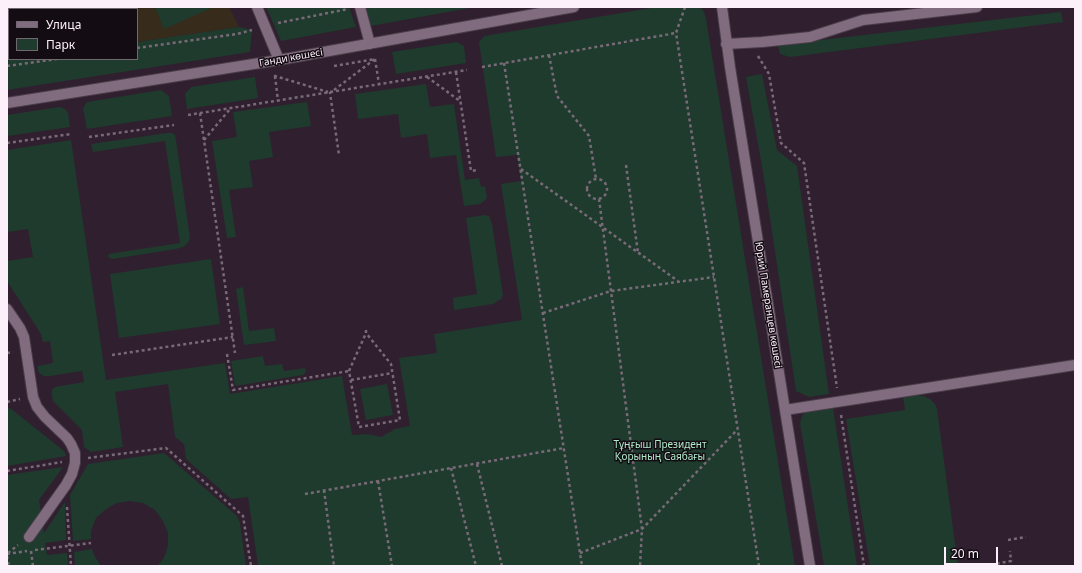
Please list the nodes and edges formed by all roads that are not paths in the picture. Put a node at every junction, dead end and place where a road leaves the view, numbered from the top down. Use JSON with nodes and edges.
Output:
{"nodes":[{"id":1,"x":257,"y":7,"type":"edge"},
{"id":2,"x":574,"y":7,"type":"edge"},
{"id":3,"x":722,"y":7,"type":"edge"},
{"id":4,"x":977,"y":7,"type":"edge"},
{"id":5,"x":356,"y":8,"type":"edge"},
{"id":6,"x":370,"y":44,"type":"junction"},
{"id":7,"x":726,"y":44,"type":"junction"},
{"id":8,"x":279,"y":60,"type":"junction"},
{"id":9,"x":7,"y":103,"type":"edge"},
{"id":10,"x":7,"y":309,"type":"edge"},
{"id":11,"x":1075,"y":365,"type":"edge"},
{"id":12,"x":785,"y":410,"type":"junction"},
{"id":13,"x":29,"y":537,"type":"dead end"},
{"id":14,"x":810,"y":566,"type":"edge"}],
"edges":[{"from":1,"to":8,"type":"street"},
{"from":2,"to":6,"type":"street","name":"Ганди көшесі"},
{"from":3,"to":7,"type":"street","name":"Юрий Памеранцев көшесі"},
{"from":4,"to":7,"type":"street"},
{"from":5,"to":6,"type":"street"},
{"from":6,"to":8,"type":"street","name":"Ганди көшесі"},
{"from":7,"to":12,"type":"street","name":"Юрий Памеранцев көшесі"},
{"from":8,"to":9,"type":"street","name":"Ганди көшесі"},
{"from":10,"to":13,"type":"street"},
{"from":11,"to":12,"type":"street"},
{"from":12,"to":14,"type":"street","name":"Юрий Памеранцев көшесі"}]}
